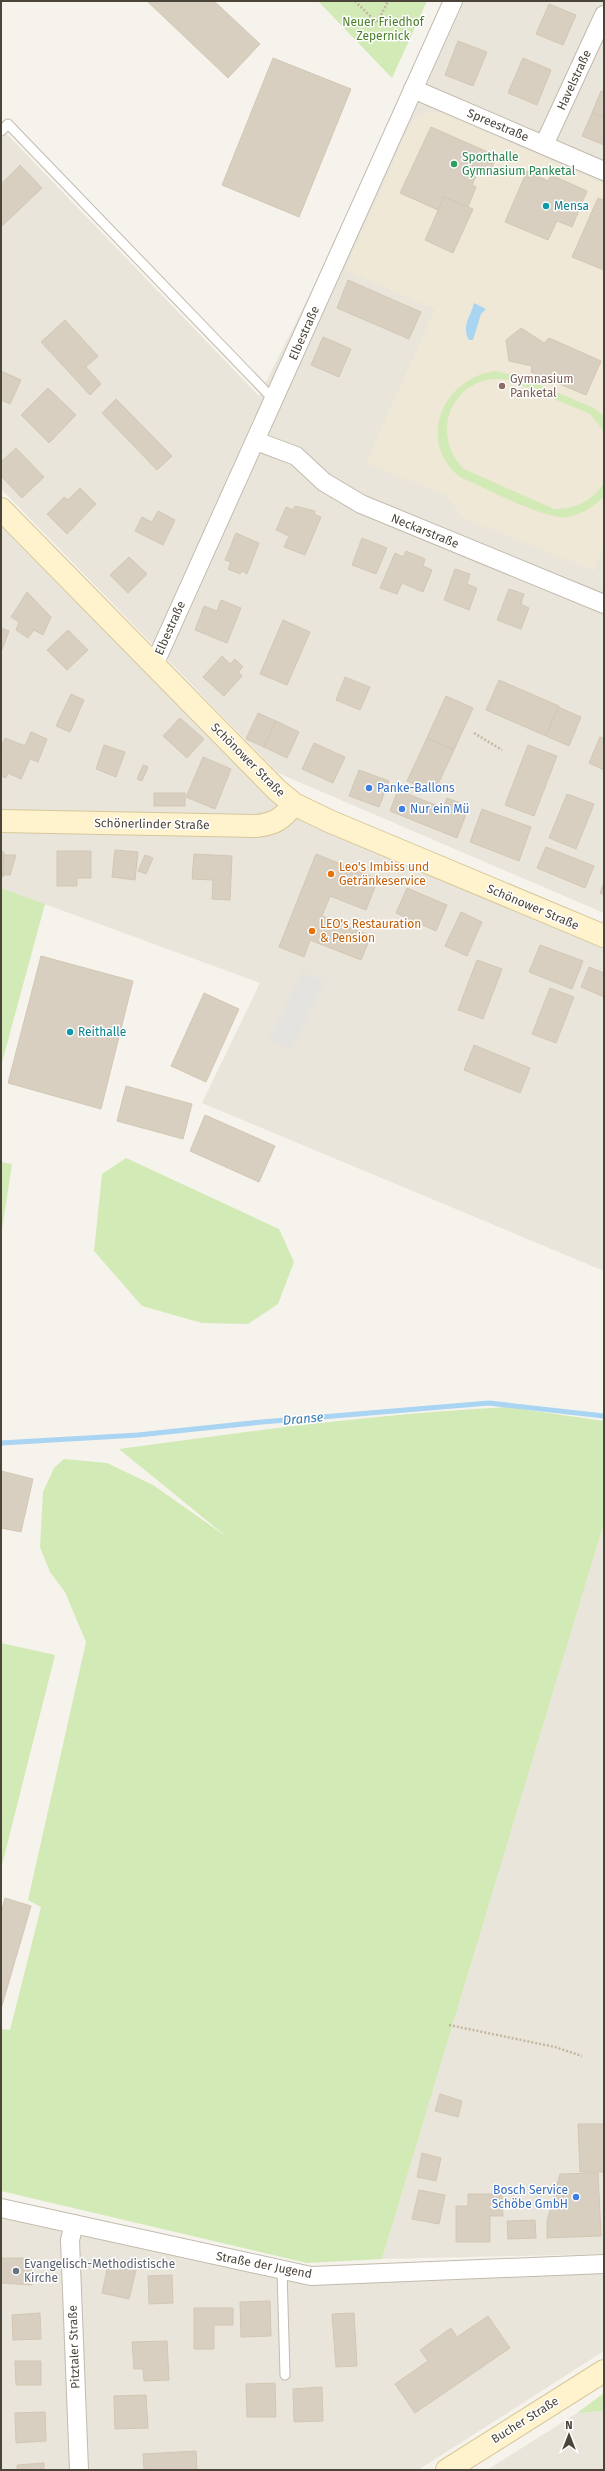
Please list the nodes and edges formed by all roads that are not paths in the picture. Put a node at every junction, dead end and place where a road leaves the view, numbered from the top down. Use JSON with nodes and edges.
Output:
{"nodes":[{"id":1,"x":453,"y":1,"type":"edge"},
{"id":2,"x":604,"y":15,"type":"edge"},
{"id":3,"x":413,"y":89,"type":"junction"},
{"id":4,"x":1,"y":131,"type":"edge"},
{"id":5,"x":544,"y":145,"type":"junction"},
{"id":6,"x":604,"y":171,"type":"edge"},
{"id":7,"x":274,"y":400,"type":"junction"},
{"id":8,"x":256,"y":441,"type":"junction"},
{"id":9,"x":1,"y":509,"type":"edge"},
{"id":10,"x":604,"y":604,"type":"edge"},
{"id":11,"x":154,"y":665,"type":"junction"},
{"id":12,"x":294,"y":804,"type":"junction"},
{"id":13,"x":1,"y":821,"type":"edge"},
{"id":14,"x":604,"y":936,"type":"edge"},
{"id":15,"x":1,"y":2208,"type":"edge"},
{"id":16,"x":74,"y":2224,"type":"junction"},
{"id":17,"x":604,"y":2264,"type":"edge"},
{"id":18,"x":282,"y":2270,"type":"junction"},
{"id":19,"x":604,"y":2371,"type":"edge"},
{"id":20,"x":285,"y":2375,"type":"dead end"},
{"id":21,"x":79,"y":2470,"type":"edge"},
{"id":22,"x":447,"y":2470,"type":"edge"}],
"edges":[{"from":1,"to":3,"type":"street","name":"Elbestraße"},
{"from":2,"to":5,"type":"street","name":"Havelstraße"},
{"from":3,"to":5,"type":"street","name":"Spreestraße"},
{"from":3,"to":7,"type":"street","name":"Elbestraße"},
{"from":4,"to":7,"type":"lane"},
{"from":5,"to":6,"type":"street","name":"Spreestraße"},
{"from":7,"to":8,"type":"street","name":"Elbestraße"},
{"from":8,"to":10,"type":"street","name":"Neckarstraße"},
{"from":8,"to":11,"type":"street","name":"Elbestraße"},
{"from":9,"to":11,"type":"street","name":"Schönower Straße"},
{"from":11,"to":12,"type":"street","name":"Schönower Straße"},
{"from":12,"to":13,"type":"street","name":"Schönerlinder Straße"},
{"from":12,"to":14,"type":"street","name":"Schönower Straße"},
{"from":15,"to":16,"type":"street","name":"Straße der Jugend"},
{"from":16,"to":18,"type":"street","name":"Straße der Jugend"},
{"from":16,"to":21,"type":"street","name":"Pitztaler Straße"},
{"from":17,"to":18,"type":"street","name":"Straße der Jugend"},
{"from":18,"to":20,"type":"lane"},
{"from":19,"to":22,"type":"street","name":"Bucher Straße"}]}
